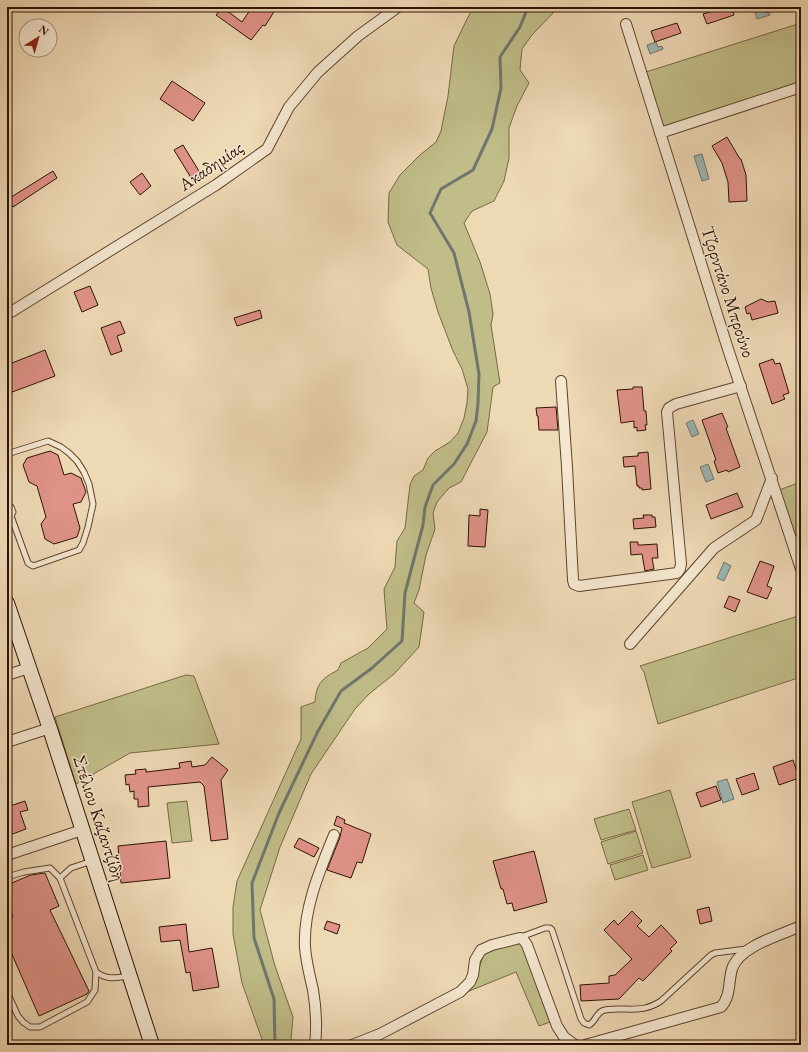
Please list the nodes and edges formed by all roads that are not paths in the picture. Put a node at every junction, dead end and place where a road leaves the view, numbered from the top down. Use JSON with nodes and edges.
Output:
{"nodes":[{"id":1,"x":398,"y":7,"type":"edge"},
{"id":2,"x":626,"y":24,"type":"dead end"},
{"id":3,"x":801,"y":87,"type":"edge"},
{"id":4,"x":660,"y":133,"type":"junction"},
{"id":5,"x":7,"y":313,"type":"edge"},
{"id":6,"x":561,"y":381,"type":"dead end"},
{"id":7,"x":741,"y":386,"type":"junction"},
{"id":8,"x":7,"y":454,"type":"edge"},
{"id":9,"x":772,"y":478,"type":"junction"},
{"id":10,"x":7,"y":505,"type":"edge"},
{"id":11,"x":9,"y":517,"type":"edge"},
{"id":12,"x":801,"y":569,"type":"edge"},
{"id":13,"x":7,"y":603,"type":"edge"},
{"id":14,"x":630,"y":644,"type":"dead end"},
{"id":15,"x":29,"y":668,"type":"junction"},
{"id":16,"x":7,"y":675,"type":"edge"},
{"id":17,"x":50,"y":728,"type":"junction"},
{"id":18,"x":7,"y":742,"type":"edge"},
{"id":19,"x":82,"y":830,"type":"junction"},
{"id":20,"x":334,"y":835,"type":"dead end"},
{"id":21,"x":7,"y":855,"type":"edge"},
{"id":22,"x":93,"y":861,"type":"junction"},
{"id":23,"x":7,"y":877,"type":"edge"},
{"id":24,"x":60,"y":878,"type":"junction"},
{"id":25,"x":801,"y":926,"type":"edge"},
{"id":26,"x":516,"y":938,"type":"junction"},
{"id":27,"x":751,"y":948,"type":"junction"},
{"id":28,"x":96,"y":972,"type":"junction"},
{"id":29,"x":130,"y":976,"type":"junction"},
{"id":30,"x":7,"y":992,"type":"edge"},
{"id":31,"x":152,"y":1045,"type":"edge"},
{"id":32,"x":315,"y":1045,"type":"edge"},
{"id":33,"x":352,"y":1045,"type":"edge"},
{"id":34,"x":575,"y":1045,"type":"edge"},
{"id":35,"x":585,"y":1045,"type":"edge"}],
"edges":[{"from":1,"to":5,"type":"street","name":"Ακαδημίας"},
{"from":2,"to":4,"type":"street","name":"Τζορντάνο Μπρούνο"},
{"from":3,"to":4,"type":"street"},
{"from":4,"to":7,"type":"street","name":"Τζορντάνο Μπρούνο"},
{"from":6,"to":7,"type":"street"},
{"from":7,"to":9,"type":"street","name":"Τζορντάνο Μπρούνο"},
{"from":8,"to":11,"type":"lane"},
{"from":9,"to":12,"type":"street","name":"Τζορντάνο Μπρούνο"},
{"from":9,"to":14,"type":"street"},
{"from":10,"to":11,"type":"lane"},
{"from":13,"to":15,"type":"main road","name":"Στέλιου Καζαντζίδη"},
{"from":15,"to":16,"type":"street"},
{"from":15,"to":17,"type":"main road","name":"Στέλιου Καζαντζίδη"},
{"from":17,"to":18,"type":"street"},
{"from":17,"to":19,"type":"main road","name":"Στέλιου Καζαντζίδη"},
{"from":19,"to":21,"type":"street"},
{"from":19,"to":22,"type":"main road","name":"Στέλιου Καζαντζίδη"},
{"from":20,"to":32,"type":"street"},
{"from":22,"to":24,"type":"lane"},
{"from":22,"to":29,"type":"main road","name":"Στέλιου Καζαντζίδη"},
{"from":23,"to":24,"type":"lane"},
{"from":24,"to":28,"type":"lane"},
{"from":25,"to":27,"type":"street"},
{"from":26,"to":27,"type":"lane"},
{"from":26,"to":33,"type":"street"},
{"from":26,"to":34,"type":"street"},
{"from":27,"to":35,"type":"street"},
{"from":28,"to":29,"type":"lane"},
{"from":28,"to":30,"type":"lane"},
{"from":29,"to":31,"type":"main road","name":"Στέλιου Καζαντζίδη"}]}
